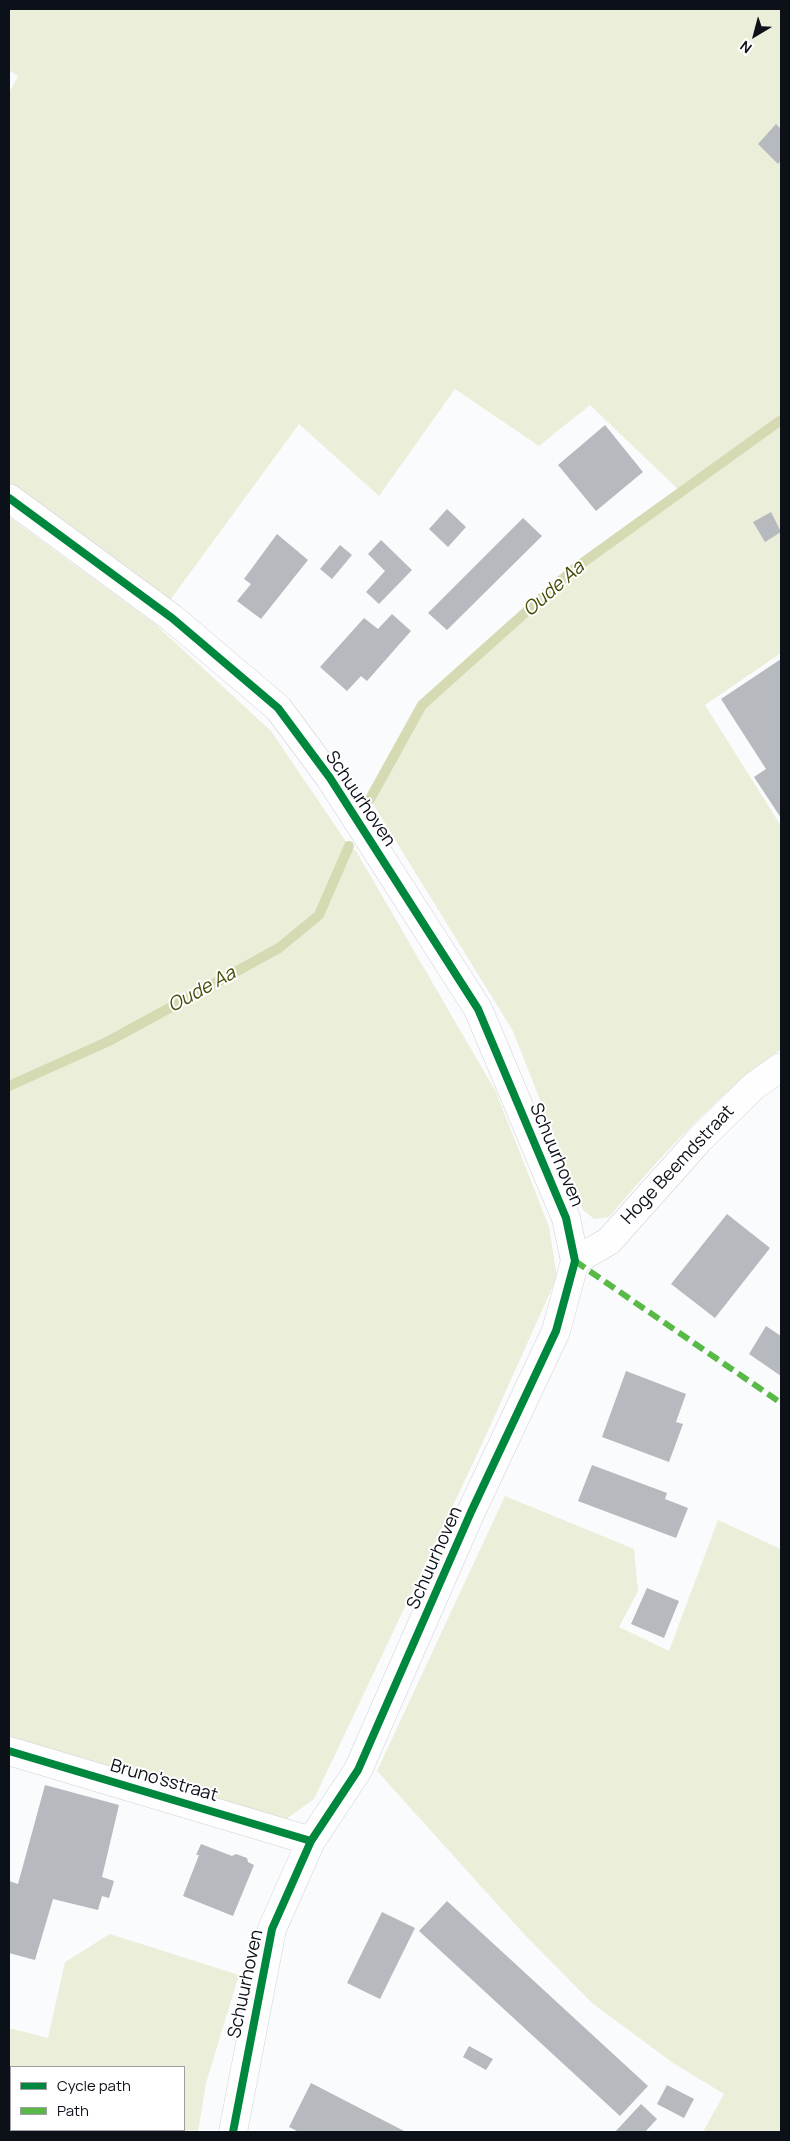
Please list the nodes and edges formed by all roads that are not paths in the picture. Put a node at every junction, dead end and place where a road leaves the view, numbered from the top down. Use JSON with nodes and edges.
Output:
{"nodes":[{"id":1,"x":9,"y":498,"type":"edge"},
{"id":2,"x":781,"y":1067,"type":"edge"},
{"id":3,"x":575,"y":1261,"type":"junction"},
{"id":4,"x":9,"y":1751,"type":"edge"},
{"id":5,"x":311,"y":1842,"type":"junction"},
{"id":6,"x":233,"y":2132,"type":"edge"}],
"edges":[{"from":1,"to":3,"type":"street","name":"Schuurhoven"},
{"from":2,"to":3,"type":"street","name":"Hoge Beemdstraat"},
{"from":3,"to":5,"type":"street","name":"Schuurhoven"},
{"from":4,"to":5,"type":"street","name":"Bruno'sstraat"},
{"from":5,"to":6,"type":"street","name":"Schuurhoven"}]}
